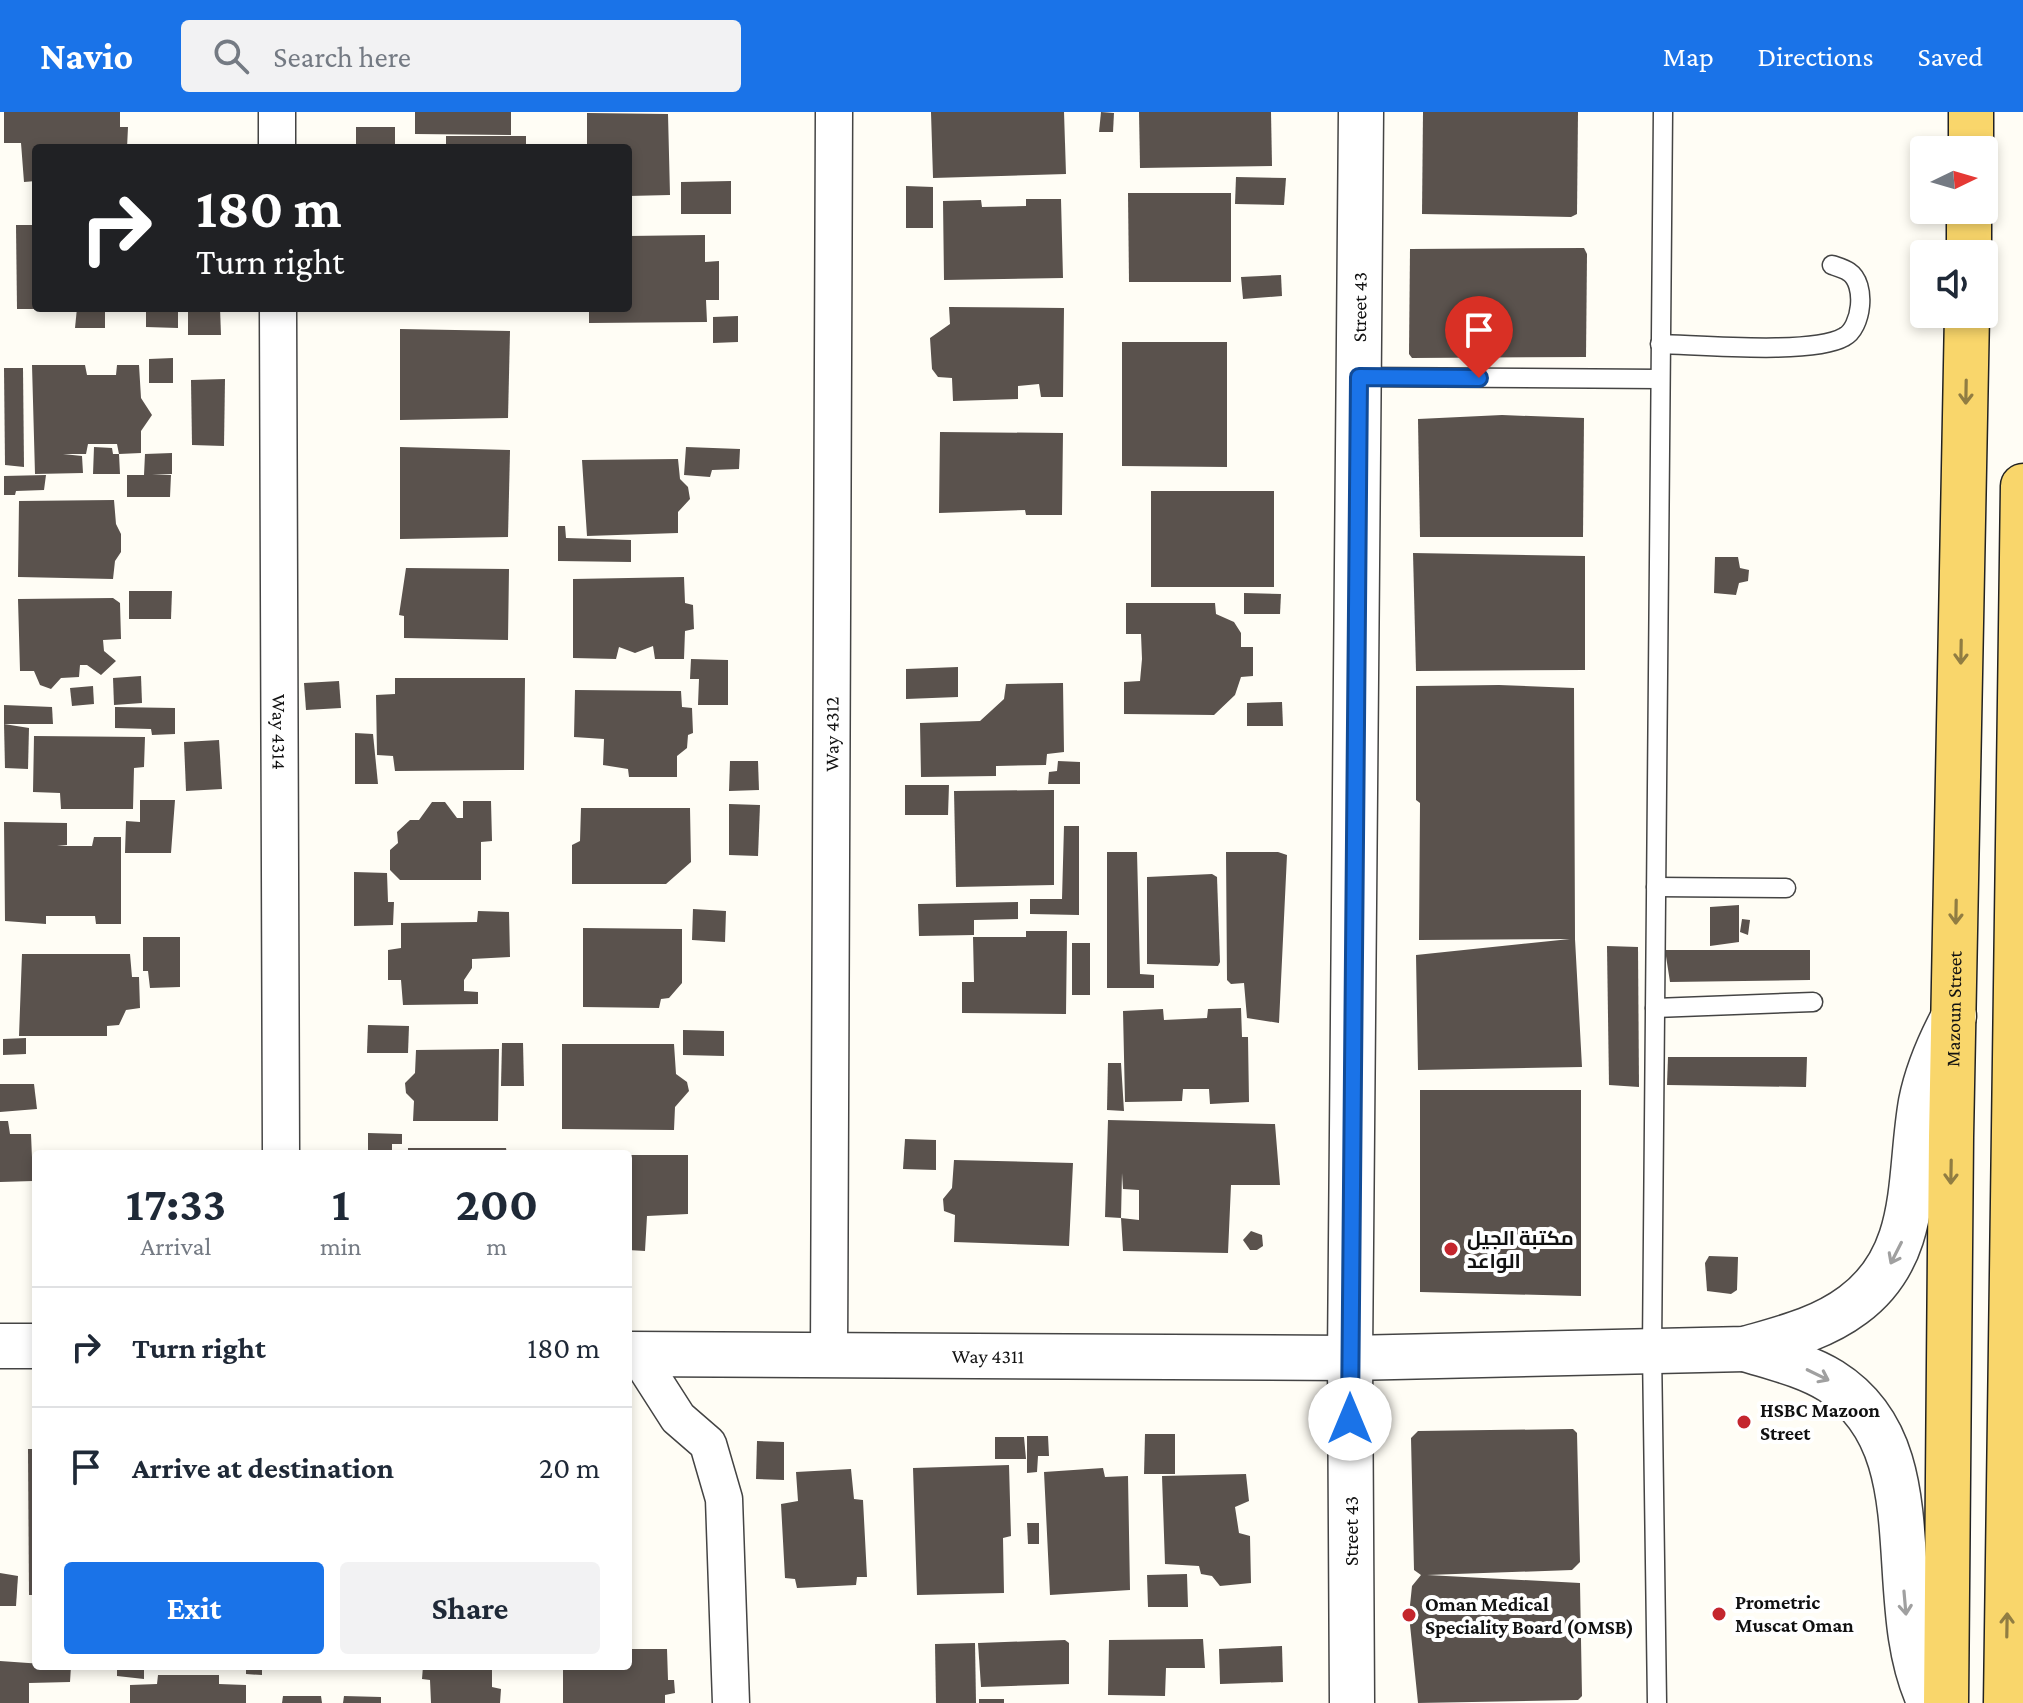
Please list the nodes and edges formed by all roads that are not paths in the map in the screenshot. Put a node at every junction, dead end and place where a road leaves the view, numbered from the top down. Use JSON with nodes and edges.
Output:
{"nodes":[{"id":1,"x":277,"y":112,"type":"edge"},
{"id":2,"x":834,"y":112,"type":"edge"},
{"id":3,"x":1361,"y":112,"type":"edge"},
{"id":4,"x":1663,"y":112,"type":"edge"},
{"id":5,"x":1971,"y":112,"type":"edge"},
{"id":6,"x":1971,"y":136,"type":"edge"},
{"id":7,"x":277,"y":144,"type":"edge"},
{"id":8,"x":1832,"y":265,"type":"dead end"},
{"id":9,"x":278,"y":312,"type":"edge"},
{"id":10,"x":1967,"y":328,"type":"edge"},
{"id":11,"x":1660,"y":344,"type":"junction"},
{"id":12,"x":1359,"y":377,"type":"junction"},
{"id":13,"x":1660,"y":379,"type":"junction"},
{"id":14,"x":2023,"y":486,"type":"edge"},
{"id":15,"x":1656,"y":887,"type":"junction"},
{"id":16,"x":1786,"y":888,"type":"dead end"},
{"id":17,"x":1813,"y":1002,"type":"dead end"},
{"id":18,"x":1655,"y":1008,"type":"junction"},
{"id":19,"x":1954,"y":1016,"type":"junction"},
{"id":20,"x":281,"y":1150,"type":"edge"},
{"id":21,"x":0,"y":1346,"type":"edge"},
{"id":22,"x":32,"y":1346,"type":"edge"},
{"id":23,"x":1745,"y":1349,"type":"junction"},
{"id":24,"x":1652,"y":1350,"type":"junction"},
{"id":25,"x":633,"y":1354,"type":"edge"},
{"id":26,"x":829,"y":1358,"type":"junction"},
{"id":27,"x":1350,"y":1358,"type":"junction"},
{"id":28,"x":731,"y":1703,"type":"edge"},
{"id":29,"x":1352,"y":1703,"type":"edge"},
{"id":30,"x":1657,"y":1703,"type":"edge"},
{"id":31,"x":1930,"y":1703,"type":"edge"},
{"id":32,"x":1946,"y":1703,"type":"edge"},
{"id":33,"x":2006,"y":1703,"type":"edge"}],
"edges":[{"from":1,"to":7,"type":"street"},
{"from":2,"to":26,"type":"street","name":"Way 4312"},
{"from":3,"to":12,"type":"street","name":"Street 43"},
{"from":4,"to":11,"type":"lane"},
{"from":5,"to":6,"type":"main road"},
{"from":8,"to":11,"type":"lane"},
{"from":9,"to":20,"type":"street","name":"Way 4314"},
{"from":10,"to":19,"type":"main road","name":"Mazoun Street","one_way":true},
{"from":11,"to":13,"type":"lane"},
{"from":12,"to":13,"type":"lane"},
{"from":12,"to":27,"type":"street","name":"Street 43"},
{"from":13,"to":15,"type":"lane"},
{"from":33,"to":14,"type":"main road","one_way":true},
{"from":15,"to":16,"type":"lane"},
{"from":15,"to":18,"type":"lane"},
{"from":17,"to":18,"type":"lane"},
{"from":18,"to":24,"type":"lane"},
{"from":19,"to":23,"type":"street","one_way":true},
{"from":19,"to":32,"type":"main road","name":"Mazoun Street","one_way":true},
{"from":21,"to":22,"type":"street"},
{"from":23,"to":24,"type":"street","name":"Way 4311"},
{"from":23,"to":31,"type":"street","one_way":true},
{"from":24,"to":27,"type":"street","name":"Way 4311"},
{"from":24,"to":30,"type":"lane"},
{"from":25,"to":26,"type":"street","name":"Way 4311"},
{"from":25,"to":28,"type":"street"},
{"from":26,"to":27,"type":"street","name":"Way 4311"},
{"from":27,"to":29,"type":"street","name":"Street 43"}]}
